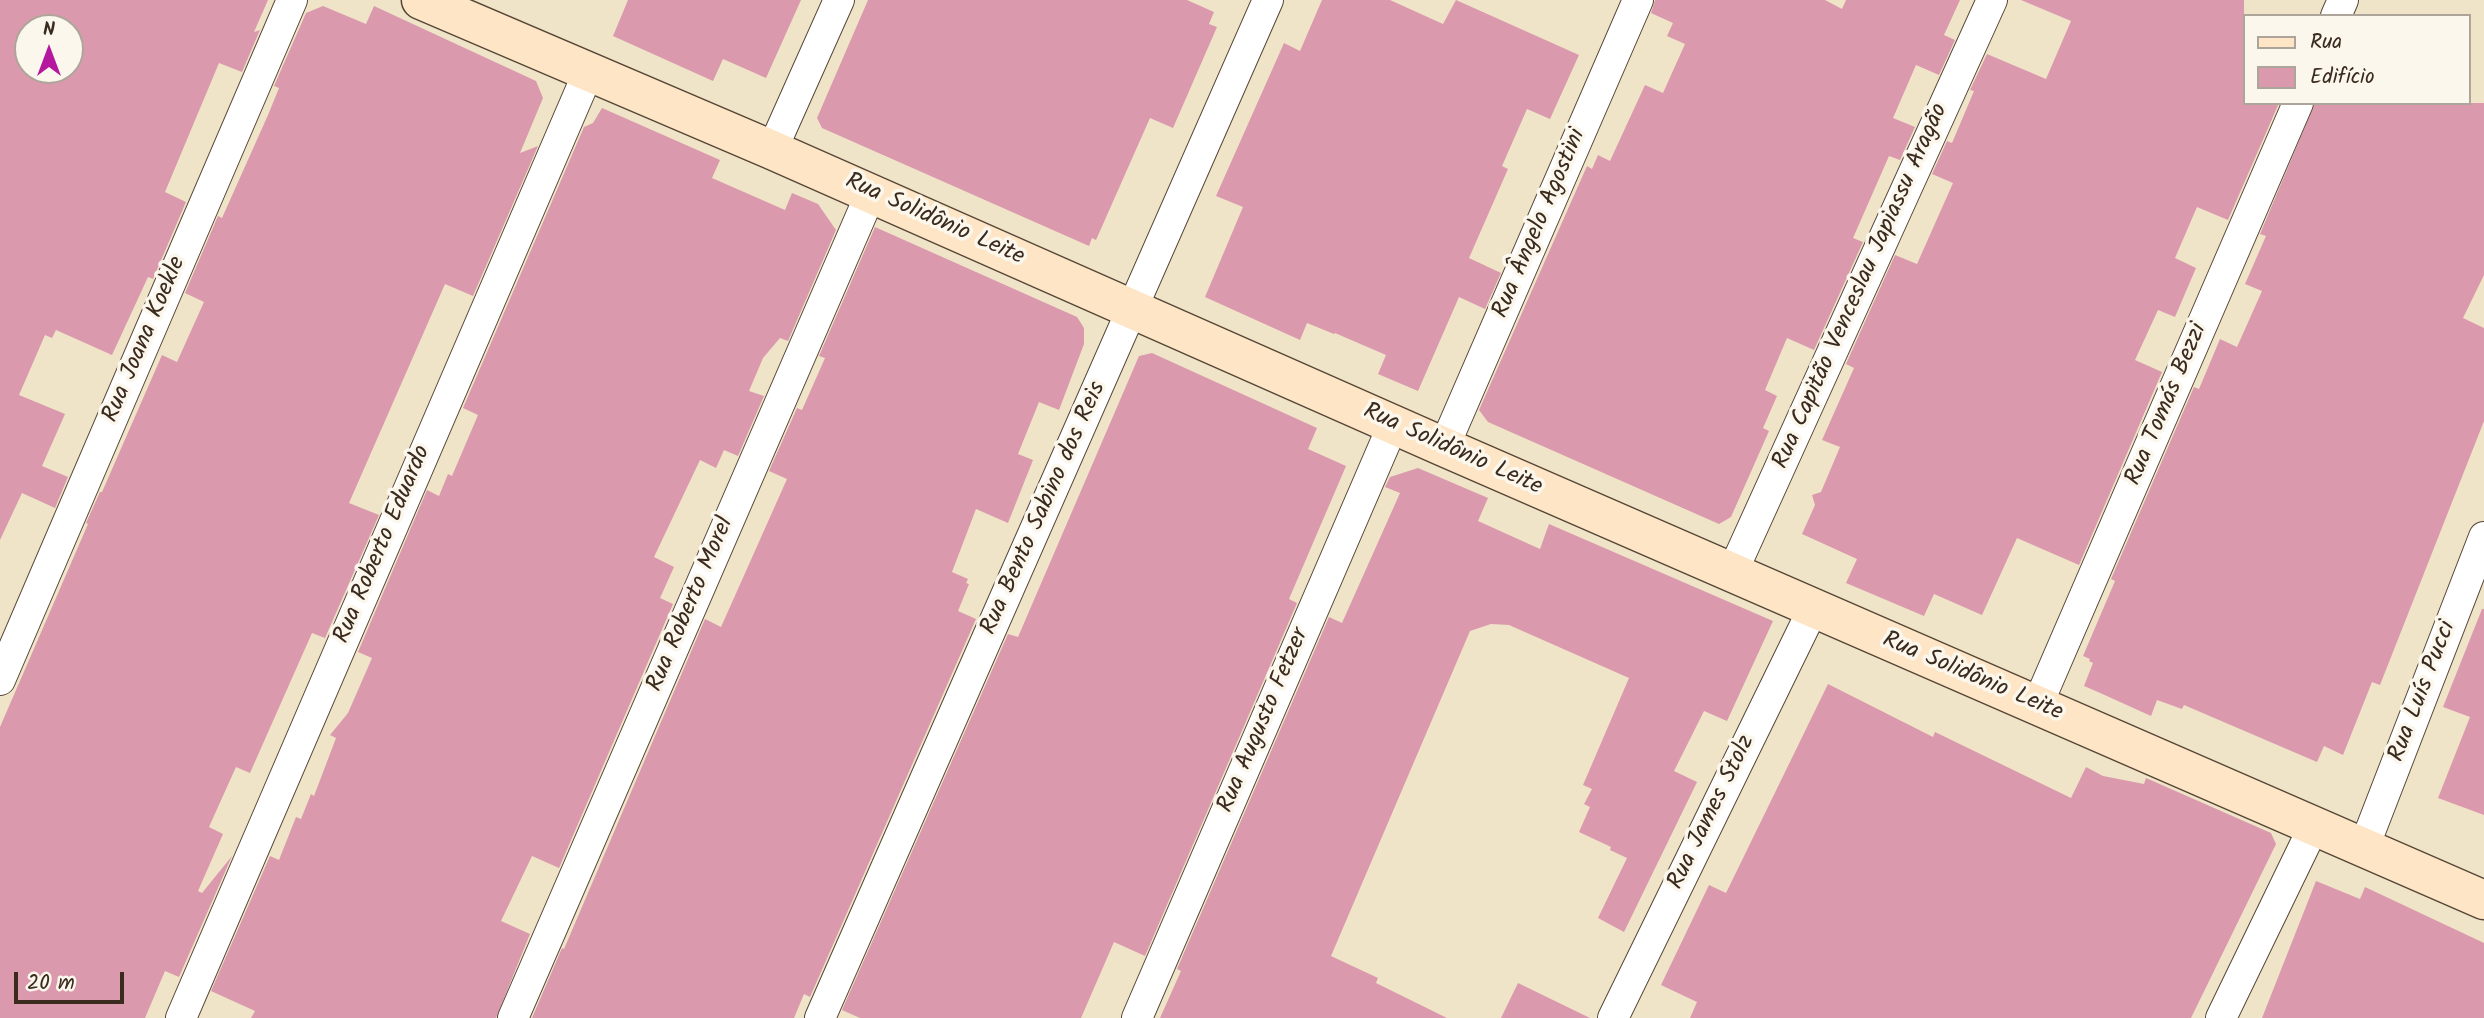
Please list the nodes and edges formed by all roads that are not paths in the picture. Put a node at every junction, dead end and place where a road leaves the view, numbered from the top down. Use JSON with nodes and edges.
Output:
{"nodes":[{"id":1,"x":292,"y":0,"type":"edge"},
{"id":2,"x":839,"y":0,"type":"edge"},
{"id":3,"x":1268,"y":0,"type":"edge"},
{"id":4,"x":1638,"y":0,"type":"edge"},
{"id":5,"x":1992,"y":0,"type":"edge"},
{"id":6,"x":441,"y":4,"type":"edge"},
{"id":7,"x":588,"y":73,"type":"junction"},
{"id":8,"x":2297,"y":105,"type":"edge"},
{"id":9,"x":772,"y":150,"type":"junction"},
{"id":10,"x":870,"y":192,"type":"junction"},
{"id":11,"x":1132,"y":310,"type":"junction"},
{"id":12,"x":1393,"y":425,"type":"junction"},
{"id":13,"x":1444,"y":447,"type":"junction"},
{"id":14,"x":2484,"y":537,"type":"edge"},
{"id":15,"x":1732,"y":573,"type":"junction"},
{"id":16,"x":1813,"y":609,"type":"junction"},
{"id":17,"x":0,"y":680,"type":"edge"},
{"id":18,"x":2038,"y":706,"type":"junction"},
{"id":19,"x":2314,"y":826,"type":"junction"},
{"id":20,"x":2364,"y":847,"type":"junction"},
{"id":21,"x":2484,"y":900,"type":"edge"},
{"id":22,"x":181,"y":1018,"type":"edge"},
{"id":23,"x":513,"y":1018,"type":"edge"},
{"id":24,"x":821,"y":1018,"type":"edge"},
{"id":25,"x":1137,"y":1018,"type":"edge"},
{"id":26,"x":1613,"y":1018,"type":"edge"},
{"id":27,"x":2221,"y":1018,"type":"edge"}],
"edges":[{"from":1,"to":17,"type":"street","name":"Rua Joana Koekle"},
{"from":2,"to":9,"type":"street"},
{"from":3,"to":11,"type":"street","name":"Rua Bento Sabino dos Reis"},
{"from":4,"to":13,"type":"street","name":"Rua Ângelo Agostini"},
{"from":5,"to":15,"type":"street","name":"Rua Capitão Venceslau Japiassu Aragão"},
{"from":6,"to":7,"type":"main road","name":"Rua Solidônio Leite"},
{"from":7,"to":9,"type":"main road","name":"Rua Solidônio Leite"},
{"from":7,"to":22,"type":"street","name":"Rua Roberto Eduardo"},
{"from":8,"to":18,"type":"street","name":"Rua Tomás Bezzi"},
{"from":9,"to":10,"type":"main road","name":"Rua Solidônio Leite"},
{"from":10,"to":11,"type":"main road","name":"Rua Solidônio Leite"},
{"from":10,"to":23,"type":"street","name":"Rua Roberto Morel"},
{"from":11,"to":12,"type":"main road","name":"Rua Solidônio Leite"},
{"from":11,"to":24,"type":"street","name":"Rua Bento Sabino dos Reis"},
{"from":12,"to":13,"type":"main road","name":"Rua Solidônio Leite"},
{"from":12,"to":25,"type":"street","name":"Rua Augusto Fetzer"},
{"from":13,"to":15,"type":"main road","name":"Rua Solidônio Leite"},
{"from":14,"to":20,"type":"street","name":"Rua Luís Pucci"},
{"from":15,"to":16,"type":"main road","name":"Rua Solidônio Leite"},
{"from":16,"to":18,"type":"main road","name":"Rua Solidônio Leite"},
{"from":16,"to":26,"type":"street","name":"Rua James Stolz"},
{"from":18,"to":19,"type":"main road","name":"Rua Solidônio Leite"},
{"from":19,"to":20,"type":"main road","name":"Rua Solidônio Leite"},
{"from":19,"to":27,"type":"street"},
{"from":20,"to":21,"type":"main road","name":"Rua Solidônio Leite"}]}
